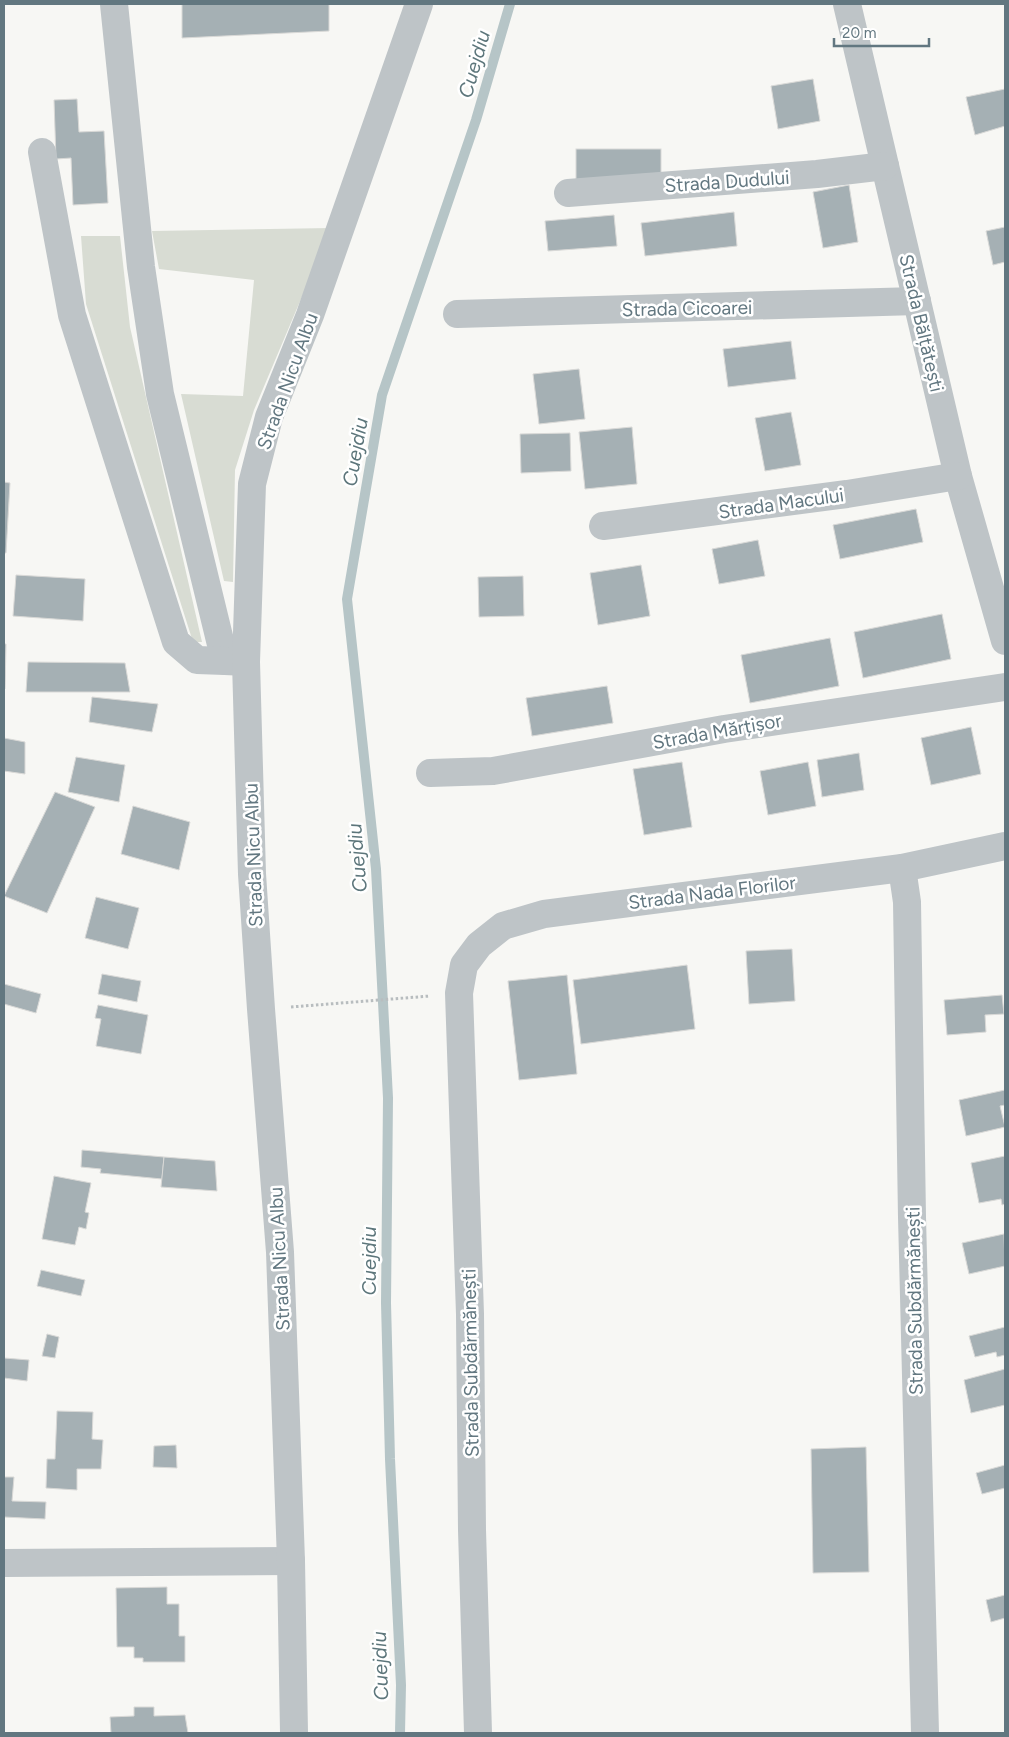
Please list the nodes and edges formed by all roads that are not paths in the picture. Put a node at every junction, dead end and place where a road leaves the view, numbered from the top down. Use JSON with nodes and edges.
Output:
{"nodes":[{"id":1,"x":114,"y":4,"type":"edge"},
{"id":2,"x":419,"y":4,"type":"edge"},
{"id":3,"x":847,"y":4,"type":"edge"},
{"id":4,"x":42,"y":152,"type":"dead end"},
{"id":5,"x":886,"y":166,"type":"junction"},
{"id":6,"x":568,"y":193,"type":"dead end"},
{"id":7,"x":917,"y":301,"type":"junction"},
{"id":8,"x":457,"y":314,"type":"dead end"},
{"id":9,"x":958,"y":476,"type":"junction"},
{"id":10,"x":603,"y":526,"type":"dead end"},
{"id":11,"x":1005,"y":641,"type":"edge"},
{"id":12,"x":235,"y":662,"type":"junction"},
{"id":13,"x":1005,"y":688,"type":"edge"},
{"id":14,"x":430,"y":774,"type":"dead end"},
{"id":15,"x":1005,"y":846,"type":"edge"},
{"id":16,"x":902,"y":868,"type":"junction"},
{"id":17,"x":459,"y":993,"type":"joint"},
{"id":18,"x":291,"y":1561,"type":"junction"},
{"id":19,"x":4,"y":1563,"type":"edge"},
{"id":20,"x":294,"y":1733,"type":"edge"},
{"id":21,"x":478,"y":1733,"type":"edge"},
{"id":22,"x":925,"y":1733,"type":"edge"}],
"edges":[{"from":1,"to":12,"type":"street"},
{"from":2,"to":12,"type":"street","name":"Strada Nicu Albu"},
{"from":3,"to":5,"type":"street","name":"Strada Bălțătești"},
{"from":4,"to":12,"type":"street"},
{"from":5,"to":6,"type":"street","name":"Strada Dudului"},
{"from":5,"to":7,"type":"street","name":"Strada Bălțătești"},
{"from":7,"to":8,"type":"street","name":"Strada Cicoarei"},
{"from":7,"to":9,"type":"street","name":"Strada Bălțătești"},
{"from":9,"to":10,"type":"street","name":"Strada Macului"},
{"from":9,"to":11,"type":"street","name":"Strada Bălțătești"},
{"from":12,"to":18,"type":"street","name":"Strada Nicu Albu"},
{"from":13,"to":14,"type":"street","name":"Strada Mărțișor"},
{"from":15,"to":16,"type":"street","name":"Strada Nada Florilor"},
{"from":16,"to":17,"type":"street","name":"Strada Nada Florilor"},
{"from":16,"to":22,"type":"street","name":"Strada Subdărmănești"},
{"from":17,"to":21,"type":"street","name":"Strada Subdărmănești"},
{"from":18,"to":19,"type":"street"},
{"from":18,"to":20,"type":"street","name":"Strada Nicu Albu"}]}
